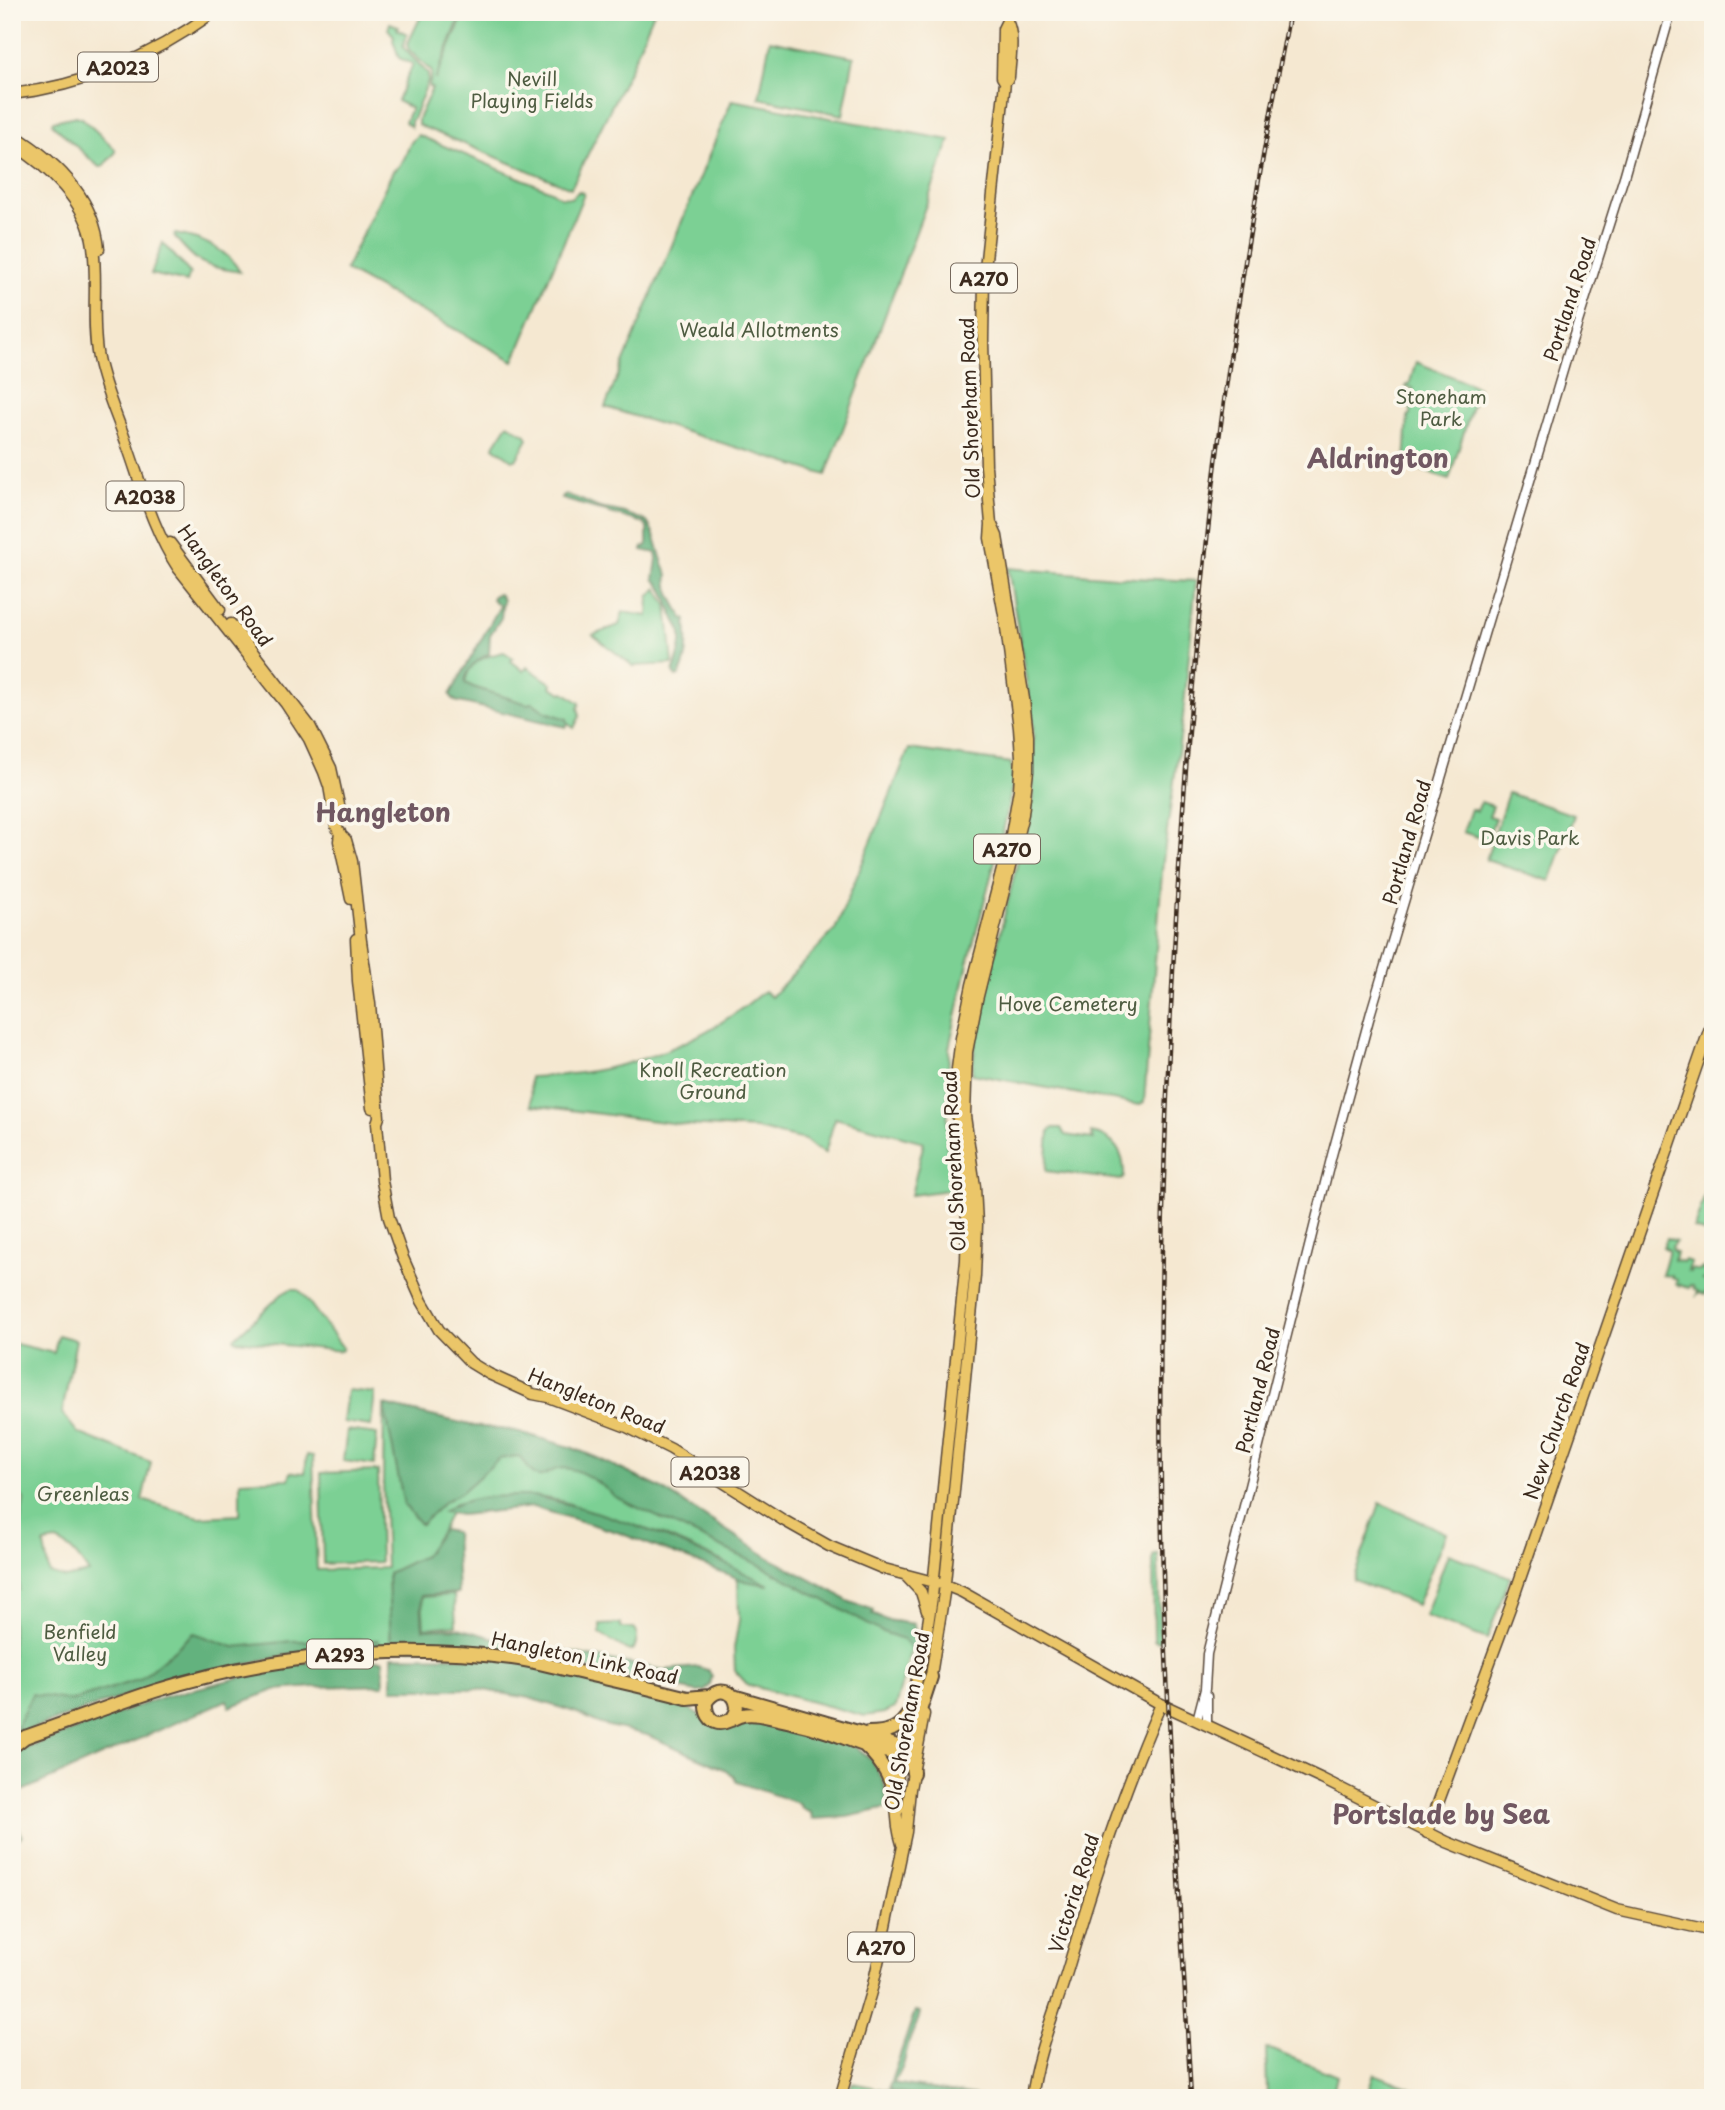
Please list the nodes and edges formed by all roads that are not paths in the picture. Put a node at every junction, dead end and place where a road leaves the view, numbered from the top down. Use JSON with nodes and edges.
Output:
{"nodes":[{"id":1,"x":214,"y":12,"type":"edge"},
{"id":2,"x":1671,"y":12,"type":"edge"},
{"id":3,"x":1007,"y":17,"type":"edge"},
{"id":4,"x":12,"y":94,"type":"edge"},
{"id":5,"x":12,"y":134,"type":"edge"},
{"id":6,"x":12,"y":144,"type":"edge"},
{"id":7,"x":35,"y":155,"type":"junction"},
{"id":8,"x":991,"y":524,"type":"junction"},
{"id":9,"x":1713,"y":1019,"type":"edge"},
{"id":10,"x":901,"y":1573,"type":"junction"},
{"id":11,"x":933,"y":1581,"type":"junction"},
{"id":12,"x":945,"y":1585,"type":"junction"},
{"id":13,"x":927,"y":1627,"type":"junction"},
{"id":14,"x":930,"y":1677,"type":"junction"},
{"id":15,"x":709,"y":1696,"type":"junction"},
{"id":16,"x":733,"y":1696,"type":"junction"},
{"id":17,"x":687,"y":1698,"type":"junction"},
{"id":18,"x":1161,"y":1704,"type":"junction"},
{"id":19,"x":706,"y":1712,"type":"junction"},
{"id":20,"x":909,"y":1713,"type":"junction"},
{"id":21,"x":731,"y":1720,"type":"junction"},
{"id":22,"x":1202,"y":1722,"type":"junction"},
{"id":23,"x":19,"y":1736,"type":"edge"},
{"id":24,"x":860,"y":1738,"type":"junction"},
{"id":25,"x":12,"y":1747,"type":"edge"},
{"id":26,"x":904,"y":1751,"type":"junction"},
{"id":27,"x":913,"y":1773,"type":"junction"},
{"id":28,"x":898,"y":1809,"type":"junction"},
{"id":29,"x":1427,"y":1833,"type":"junction"},
{"id":30,"x":902,"y":1844,"type":"junction"},
{"id":31,"x":1713,"y":1931,"type":"edge"},
{"id":32,"x":1713,"y":2086,"type":"edge"},
{"id":33,"x":839,"y":2098,"type":"edge"},
{"id":34,"x":1031,"y":2098,"type":"edge"},
{"id":35,"x":1707,"y":2098,"type":"edge"}],
"edges":[{"from":1,"to":4,"type":"main road","number":"A2023"},
{"from":2,"to":22,"type":"street","name":"Portland Road"},
{"from":3,"to":8,"type":"main road","name":"Old Shoreham Road","number":"A270"},
{"from":5,"to":7,"type":"main road","number":"A2038"},
{"from":6,"to":7,"type":"main road","number":"A2038"},
{"from":7,"to":10,"type":"main road","name":"Hangleton Road","number":"A2038"},
{"from":8,"to":11,"type":"main road","name":"Old Shoreham Road","number":"A270"},
{"from":8,"to":12,"type":"main road","name":"Old Shoreham Road","number":"A270"},
{"from":9,"to":29,"type":"main road","name":"New Church Road"},
{"from":10,"to":11,"type":"main road","name":"Hangleton Road","number":"A2038"},
{"from":10,"to":13,"type":"main road"},
{"from":11,"to":12,"type":"main road","name":"Hangleton Road","number":"A2038"},
{"from":11,"to":13,"type":"main road","name":"Old Shoreham Road","number":"A270"},
{"from":12,"to":14,"type":"main road","name":"Old Shoreham Road","number":"A270"},
{"from":12,"to":18,"type":"main road","name":"Hangleton Road"},
{"from":13,"to":20,"type":"main road","name":"Old Shoreham Road","number":"A270"},
{"from":14,"to":26,"type":"highway"},
{"from":14,"to":27,"type":"main road","name":"Old Shoreham Road","number":"A270"},
{"from":15,"to":16,"type":"highway"},
{"from":15,"to":17,"type":"highway","name":"Hangleton Link Road","number":"A293"},
{"from":15,"to":19,"type":"highway"},
{"from":16,"to":21,"type":"highway"},
{"from":16,"to":24,"type":"highway"},
{"from":17,"to":19,"type":"highway","name":"Hangleton Link Road","number":"A293"},
{"from":17,"to":23,"type":"highway","name":"Hangleton Link Road","number":"A293"},
{"from":18,"to":22,"type":"main road","name":"Hangleton Road"},
{"from":18,"to":34,"type":"main road","name":"Victoria Road"},
{"from":19,"to":21,"type":"highway"},
{"from":20,"to":24,"type":"highway"},
{"from":20,"to":26,"type":"main road","name":"Old Shoreham Road","number":"A270"},
{"from":21,"to":24,"type":"highway"},
{"from":22,"to":29,"type":"main road","name":"Hangleton Road"},
{"from":23,"to":25,"type":"highway","name":"Hangleton Link Road","number":"A293"},
{"from":24,"to":26,"type":"highway"},
{"from":24,"to":28,"type":"highway"},
{"from":26,"to":27,"type":"highway"},
{"from":26,"to":28,"type":"main road","name":"Old Shoreham Road","number":"A270"},
{"from":27,"to":30,"type":"main road","name":"Old Shoreham Road","number":"A270"},
{"from":28,"to":30,"type":"main road","name":"Old Shoreham Road","number":"A270"},
{"from":29,"to":31,"type":"main road","name":"Hangleton Road"},
{"from":30,"to":33,"type":"main road","name":"Old Shoreham Road","number":"A270"},
{"from":32,"to":35,"type":"main road"}]}
